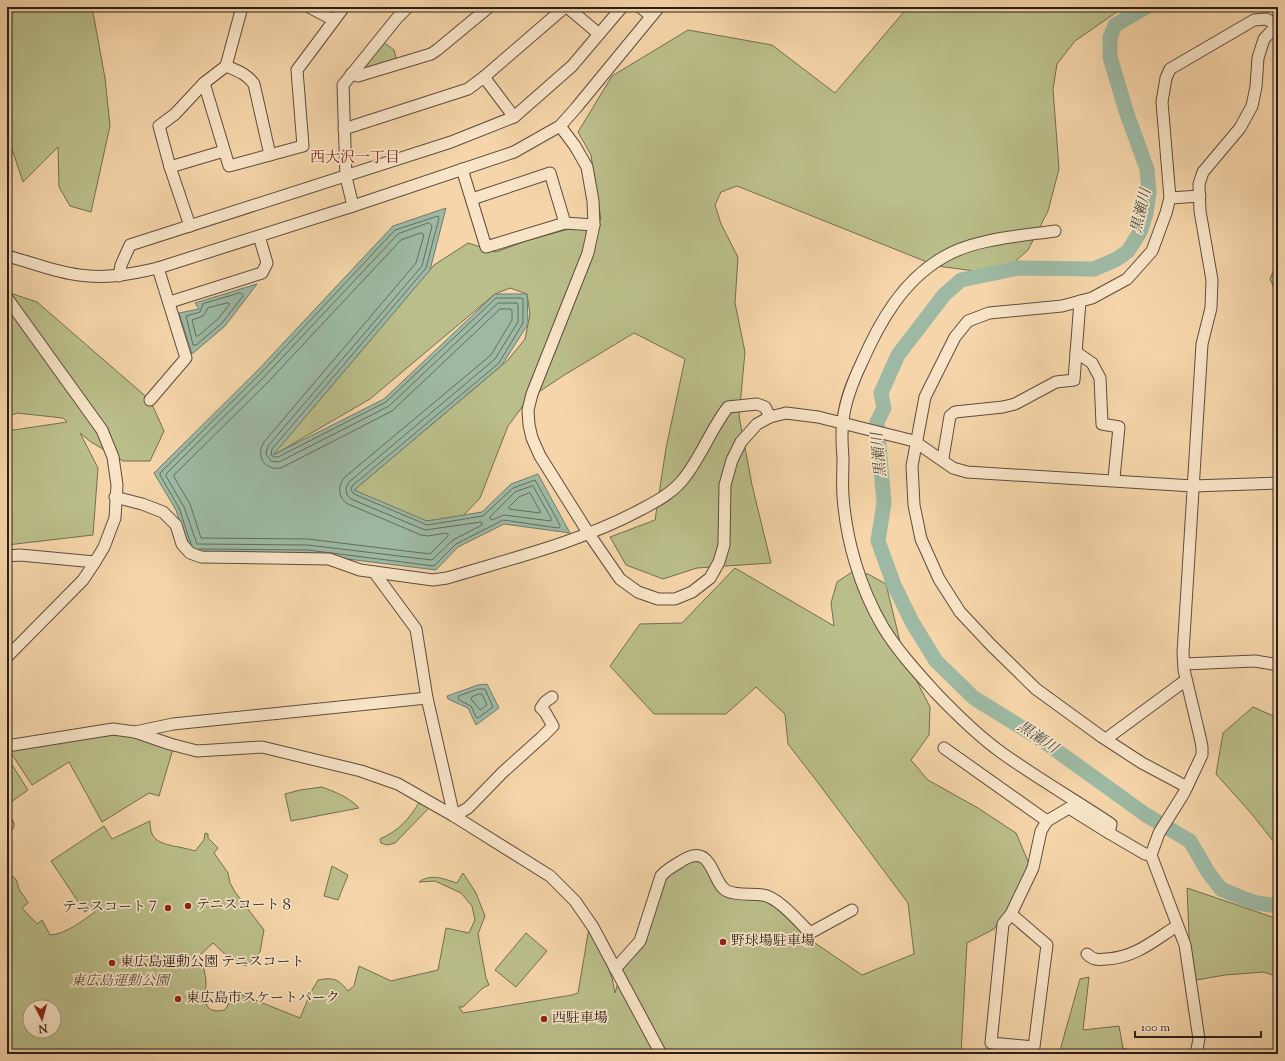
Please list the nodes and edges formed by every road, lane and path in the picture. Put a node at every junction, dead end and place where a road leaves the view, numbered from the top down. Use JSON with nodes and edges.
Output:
{"nodes":[{"id":1,"x":242,"y":7,"type":"edge"},
{"id":2,"x":309,"y":7,"type":"edge"},
{"id":3,"x":344,"y":7,"type":"edge"},
{"id":4,"x":408,"y":7,"type":"edge"},
{"id":5,"x":489,"y":7,"type":"edge"},
{"id":6,"x":566,"y":7,"type":"edge"},
{"id":7,"x":622,"y":7,"type":"edge"},
{"id":8,"x":640,"y":7,"type":"edge"},
{"id":9,"x":659,"y":7,"type":"edge"},
{"id":10,"x":651,"y":16,"type":"junction"},
{"id":11,"x":334,"y":20,"type":"junction"},
{"id":12,"x":1278,"y":24,"type":"edge"},
{"id":13,"x":599,"y":34,"type":"junction"},
{"id":14,"x":226,"y":66,"type":"junction"},
{"id":15,"x":351,"y":74,"type":"junction"},
{"id":16,"x":484,"y":77,"type":"junction"},
{"id":17,"x":204,"y":83,"type":"junction"},
{"id":18,"x":514,"y":117,"type":"junction"},
{"id":19,"x":560,"y":126,"type":"junction"},
{"id":20,"x":344,"y":129,"type":"junction"},
{"id":21,"x":224,"y":151,"type":"junction"},
{"id":22,"x":270,"y":155,"type":"junction"},
{"id":23,"x":170,"y":167,"type":"junction"},
{"id":24,"x":462,"y":169,"type":"junction"},
{"id":25,"x":346,"y":177,"type":"junction"},
{"id":26,"x":1200,"y":196,"type":"junction"},
{"id":27,"x":1170,"y":198,"type":"junction"},
{"id":28,"x":472,"y":199,"type":"junction"},
{"id":29,"x":353,"y":206,"type":"junction"},
{"id":30,"x":565,"y":223,"type":"junction"},
{"id":31,"x":594,"y":225,"type":"junction"},
{"id":32,"x":190,"y":226,"type":"junction"},
{"id":33,"x":1055,"y":231,"type":"dead end"},
{"id":34,"x":259,"y":236,"type":"junction"},
{"id":35,"x":7,"y":256,"type":"edge"},
{"id":36,"x":158,"y":268,"type":"junction"},
{"id":37,"x":119,"y":276,"type":"junction"},
{"id":38,"x":7,"y":298,"type":"edge"},
{"id":39,"x":1080,"y":301,"type":"junction"},
{"id":40,"x":170,"y":302,"type":"junction"},
{"id":41,"x":1076,"y":352,"type":"junction"},
{"id":42,"x":150,"y":400,"type":"dead end"},
{"id":43,"x":770,"y":416,"type":"junction"},
{"id":44,"x":845,"y":423,"type":"junction"},
{"id":45,"x":915,"y":441,"type":"junction"},
{"id":46,"x":943,"y":458,"type":"dead end"},
{"id":47,"x":1114,"y":478,"type":"dead end"},
{"id":48,"x":1278,"y":483,"type":"edge"},
{"id":49,"x":1193,"y":486,"type":"junction"},
{"id":50,"x":115,"y":497,"type":"junction"},
{"id":51,"x":589,"y":534,"type":"junction"},
{"id":52,"x":7,"y":556,"type":"edge"},
{"id":53,"x":95,"y":562,"type":"junction"},
{"id":54,"x":374,"y":572,"type":"junction"},
{"id":55,"x":7,"y":656,"type":"edge"},
{"id":56,"x":1184,"y":664,"type":"junction"},
{"id":57,"x":1278,"y":665,"type":"edge"},
{"id":58,"x":1186,"y":680,"type":"junction"},
{"id":59,"x":552,"y":697,"type":"dead end"},
{"id":60,"x":426,"y":698,"type":"junction"},
{"id":61,"x":135,"y":732,"type":"junction"},
{"id":62,"x":1106,"y":739,"type":"junction"},
{"id":63,"x":7,"y":746,"type":"edge"},
{"id":64,"x":944,"y":748,"type":"dead end"},
{"id":65,"x":1185,"y":790,"type":"junction"},
{"id":66,"x":454,"y":816,"type":"junction"},
{"id":67,"x":1047,"y":820,"type":"junction"},
{"id":68,"x":1109,"y":833,"type":"junction"},
{"id":69,"x":1152,"y":853,"type":"junction"},
{"id":70,"x":852,"y":910,"type":"dead end"},
{"id":71,"x":1010,"y":914,"type":"junction"},
{"id":72,"x":1177,"y":926,"type":"junction"},
{"id":73,"x":1087,"y":954,"type":"dead end"},
{"id":74,"x":615,"y":969,"type":"junction"},
{"id":75,"x":660,"y":1054,"type":"edge"},
{"id":76,"x":1196,"y":1054,"type":"edge"}],
"edges":[{"from":1,"to":14,"type":"street"},
{"from":2,"to":11,"type":"street"},
{"from":3,"to":11,"type":"street"},
{"from":4,"to":15,"type":"street"},
{"from":5,"to":15,"type":"street"},
{"from":6,"to":13,"type":"street"},
{"from":6,"to":16,"type":"street"},
{"from":7,"to":13,"type":"street"},
{"from":8,"to":10,"type":"street"},
{"from":9,"to":10,"type":"street"},
{"from":10,"to":19,"type":"street"},
{"from":11,"to":22,"type":"street"},
{"from":12,"to":26,"type":"street"},
{"from":12,"to":27,"type":"street"},
{"from":13,"to":18,"type":"street"},
{"from":14,"to":17,"type":"street"},
{"from":14,"to":22,"type":"street"},
{"from":15,"to":20,"type":"street"},
{"from":16,"to":18,"type":"street"},
{"from":16,"to":20,"type":"street"},
{"from":17,"to":21,"type":"street"},
{"from":17,"to":23,"type":"street"},
{"from":18,"to":25,"type":"street"},
{"from":19,"to":24,"type":"street"},
{"from":19,"to":31,"type":"street"},
{"from":20,"to":25,"type":"street"},
{"from":21,"to":22,"type":"street"},
{"from":21,"to":23,"type":"street"},
{"from":23,"to":32,"type":"street"},
{"from":24,"to":28,"type":"street"},
{"from":24,"to":29,"type":"street"},
{"from":25,"to":29,"type":"street"},
{"from":25,"to":32,"type":"street"},
{"from":26,"to":27,"type":"street"},
{"from":26,"to":49,"type":"street"},
{"from":27,"to":39,"type":"street"},
{"from":28,"to":30,"type":"street"},
{"from":28,"to":30,"type":"street"},
{"from":29,"to":34,"type":"street"},
{"from":30,"to":31,"type":"street"},
{"from":31,"to":51,"type":"street"},
{"from":32,"to":37,"type":"street"},
{"from":33,"to":44,"type":"street"},
{"from":34,"to":36,"type":"street"},
{"from":34,"to":40,"type":"street"},
{"from":35,"to":37,"type":"street"},
{"from":36,"to":37,"type":"street"},
{"from":36,"to":40,"type":"street"},
{"from":38,"to":50,"type":"street"},
{"from":39,"to":41,"type":"street"},
{"from":39,"to":45,"type":"street"},
{"from":40,"to":42,"type":"street"},
{"from":41,"to":46,"type":"street"},
{"from":41,"to":47,"type":"street"},
{"from":43,"to":44,"type":"street"},
{"from":43,"to":51,"type":"street"},
{"from":43,"to":51,"type":"street"},
{"from":44,"to":45,"type":"street"},
{"from":44,"to":68,"type":"street"},
{"from":45,"to":49,"type":"street"},
{"from":45,"to":62,"type":"street"},
{"from":48,"to":49,"type":"street"},
{"from":49,"to":56,"type":"street"},
{"from":50,"to":53,"type":"street"},
{"from":50,"to":54,"type":"street"},
{"from":51,"to":54,"type":"street"},
{"from":52,"to":53,"type":"street"},
{"from":53,"to":55,"type":"street"},
{"from":54,"to":60,"type":"street"},
{"from":56,"to":57,"type":"street"},
{"from":56,"to":58,"type":"street"},
{"from":58,"to":62,"type":"street"},
{"from":58,"to":65,"type":"street"},
{"from":59,"to":66,"type":"street"},
{"from":60,"to":61,"type":"street"},
{"from":60,"to":66,"type":"street"},
{"from":61,"to":63,"type":"street"},
{"from":61,"to":66,"type":"street"},
{"from":62,"to":65,"type":"street"},
{"from":64,"to":67,"type":"street"},
{"from":65,"to":69,"type":"street"},
{"from":66,"to":74,"type":"street"},
{"from":67,"to":68,"type":"street"},
{"from":67,"to":71,"type":"street"},
{"from":68,"to":69,"type":"street"},
{"from":69,"to":72,"type":"street"},
{"from":70,"to":74,"type":"street"},
{"from":71,"to":71,"type":"street"},
{"from":72,"to":73,"type":"street"},
{"from":72,"to":76,"type":"street"},
{"from":74,"to":75,"type":"street"}]}
